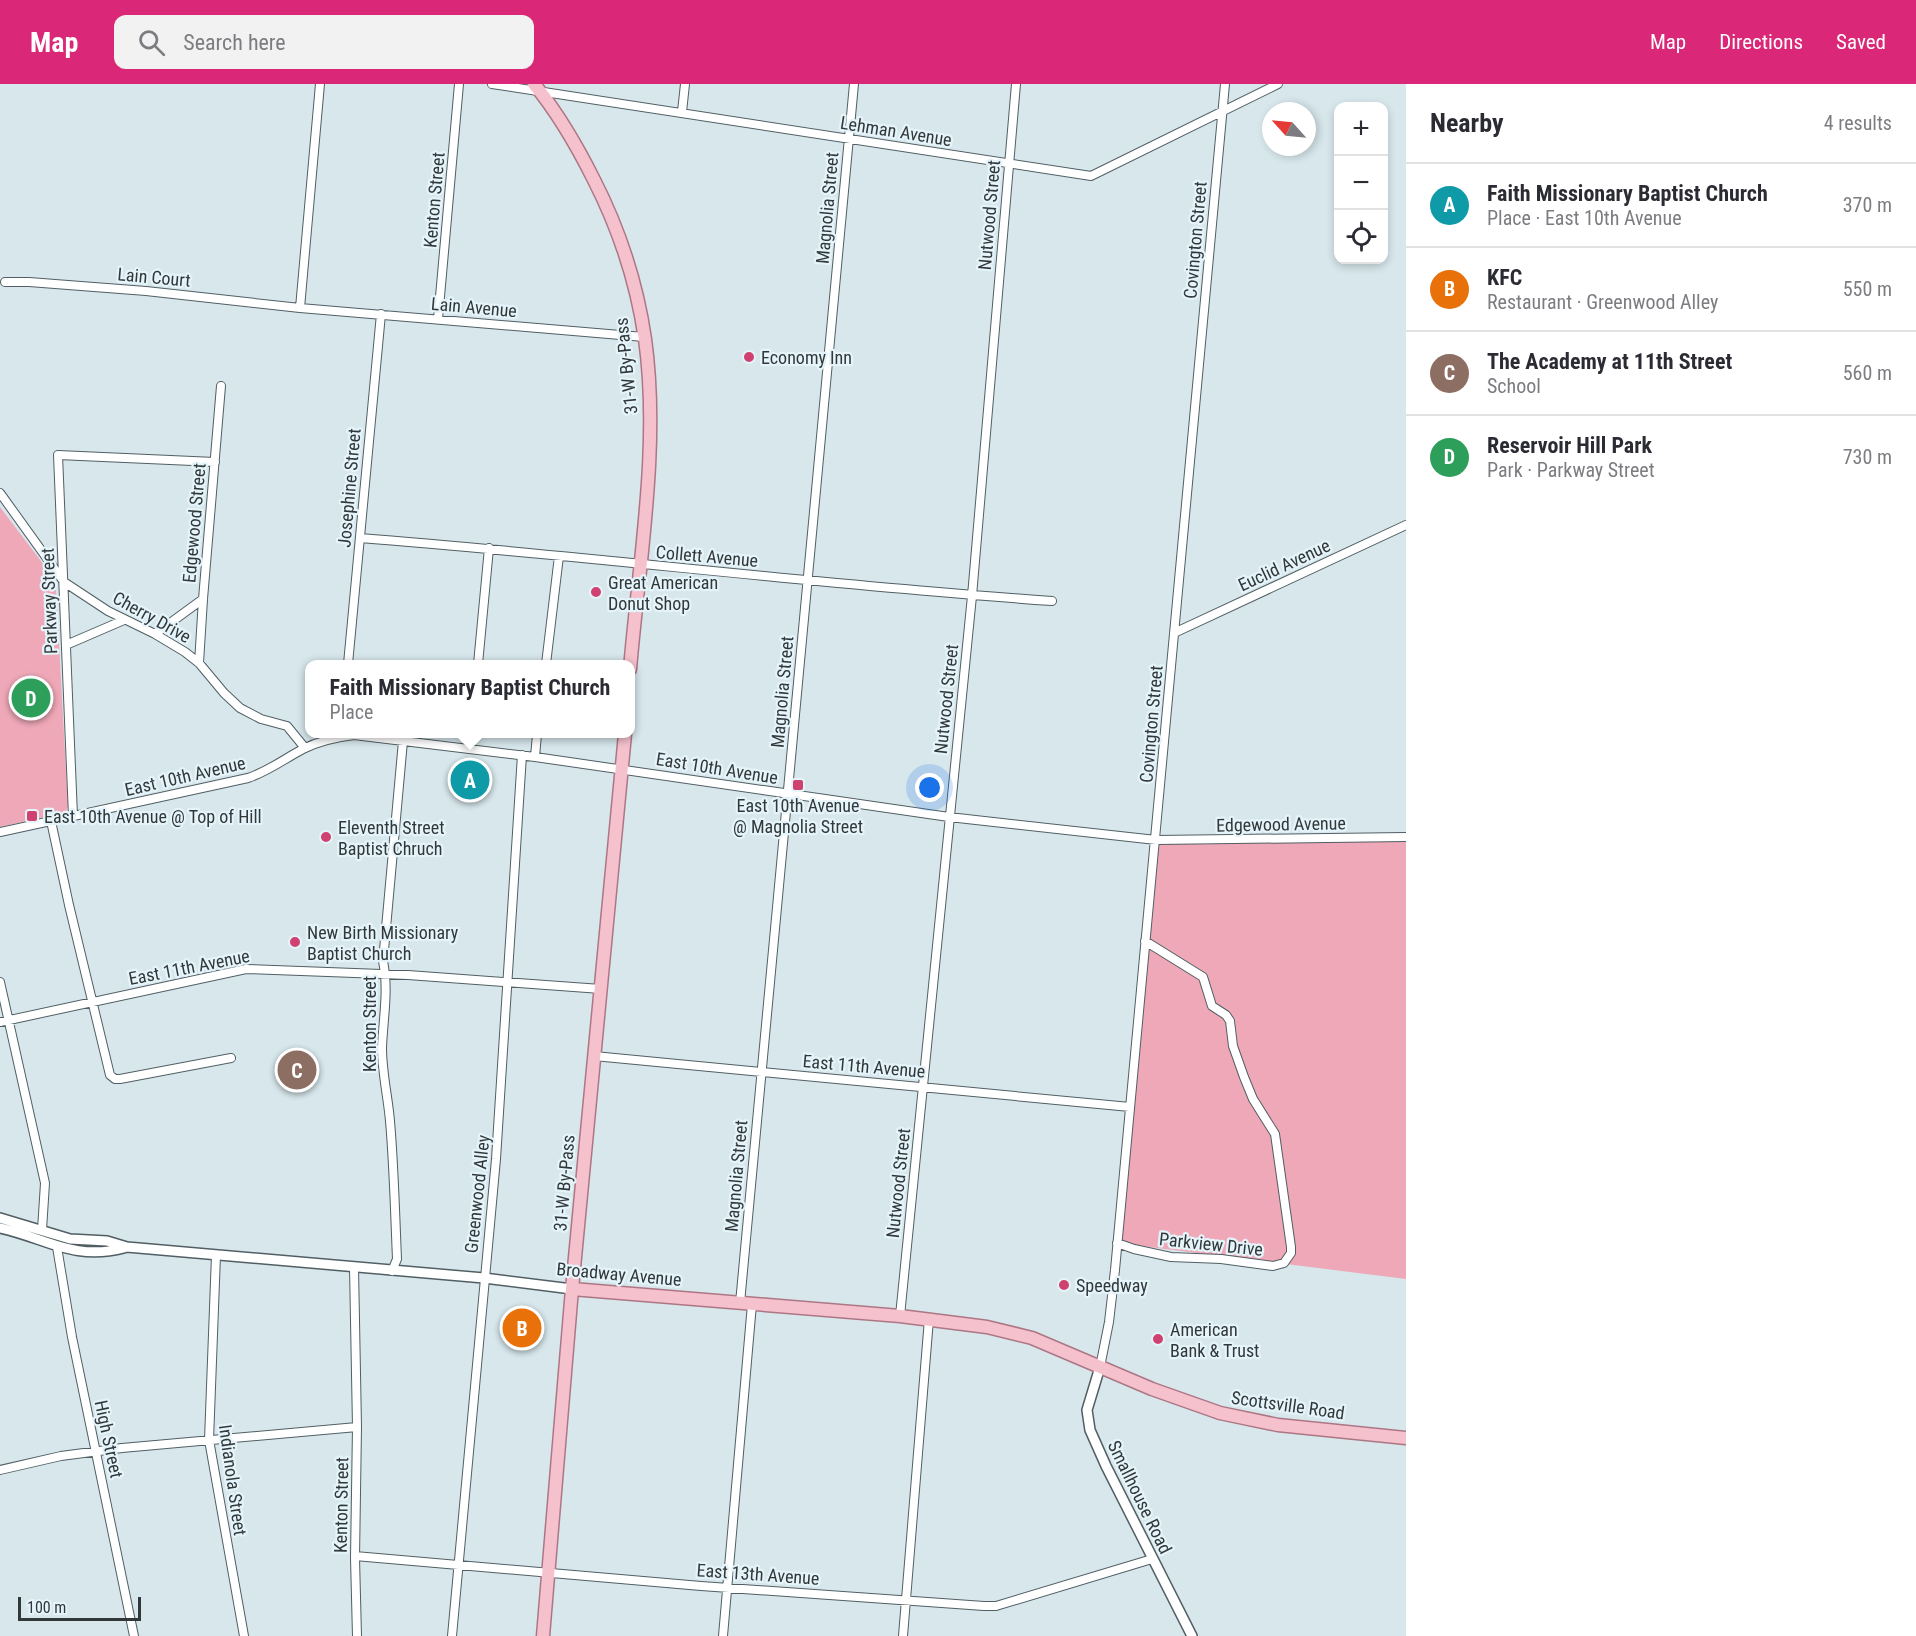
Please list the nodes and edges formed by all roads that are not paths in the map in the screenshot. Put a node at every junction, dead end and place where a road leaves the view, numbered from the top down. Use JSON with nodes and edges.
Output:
{"nodes":[{"id":1,"x":320,"y":84,"type":"edge"},
{"id":2,"x":459,"y":84,"type":"edge"},
{"id":3,"x":492,"y":84,"type":"edge"},
{"id":4,"x":685,"y":84,"type":"edge"},
{"id":5,"x":854,"y":84,"type":"edge"},
{"id":6,"x":1016,"y":84,"type":"edge"},
{"id":7,"x":1225,"y":84,"type":"edge"},
{"id":8,"x":1278,"y":84,"type":"edge"},
{"id":9,"x":537,"y":88,"type":"edge"},
{"id":10,"x":1223,"y":110,"type":"junction"},
{"id":11,"x":682,"y":112,"type":"junction"},
{"id":12,"x":849,"y":140,"type":"junction"},
{"id":13,"x":1008,"y":164,"type":"junction"},
{"id":14,"x":5,"y":282,"type":"dead end"},
{"id":15,"x":300,"y":308,"type":"junction"},
{"id":16,"x":381,"y":314,"type":"junction"},
{"id":17,"x":438,"y":319,"type":"junction"},
{"id":18,"x":644,"y":337,"type":"junction"},
{"id":19,"x":221,"y":386,"type":"dead end"},
{"id":20,"x":215,"y":462,"type":"junction"},
{"id":21,"x":0,"y":492,"type":"edge"},
{"id":22,"x":1406,"y":525,"type":"edge"},
{"id":23,"x":360,"y":538,"type":"junction"},
{"id":24,"x":489,"y":548,"type":"junction"},
{"id":25,"x":559,"y":556,"type":"junction"},
{"id":26,"x":639,"y":564,"type":"junction"},
{"id":27,"x":807,"y":580,"type":"junction"},
{"id":28,"x":64,"y":582,"type":"junction"},
{"id":29,"x":972,"y":596,"type":"junction"},
{"id":30,"x":203,"y":599,"type":"junction"},
{"id":31,"x":1052,"y":601,"type":"dead end"},
{"id":32,"x":124,"y":620,"type":"junction"},
{"id":33,"x":1174,"y":633,"type":"junction"},
{"id":34,"x":155,"y":634,"type":"junction"},
{"id":35,"x":66,"y":645,"type":"junction"},
{"id":36,"x":348,"y":660,"type":"edge"},
{"id":37,"x":478,"y":660,"type":"edge"},
{"id":38,"x":546,"y":660,"type":"edge"},
{"id":39,"x":631,"y":660,"type":"edge"},
{"id":40,"x":199,"y":663,"type":"junction"},
{"id":41,"x":333,"y":738,"type":"edge"},
{"id":42,"x":383,"y":738,"type":"edge"},
{"id":43,"x":471,"y":738,"type":"edge"},
{"id":44,"x":537,"y":738,"type":"edge"},
{"id":45,"x":625,"y":738,"type":"edge"},
{"id":46,"x":403,"y":741,"type":"junction"},
{"id":47,"x":305,"y":748,"type":"junction"},
{"id":48,"x":470,"y":749,"type":"junction"},
{"id":49,"x":522,"y":755,"type":"junction"},
{"id":50,"x":535,"y":757,"type":"junction"},
{"id":51,"x":622,"y":769,"type":"junction"},
{"id":52,"x":788,"y":794,"type":"junction"},
{"id":53,"x":73,"y":816,"type":"junction"},
{"id":54,"x":949,"y":817,"type":"junction"},
{"id":55,"x":51,"y":821,"type":"junction"},
{"id":56,"x":0,"y":832,"type":"edge"},
{"id":57,"x":1406,"y":837,"type":"edge"},
{"id":58,"x":1156,"y":840,"type":"junction"},
{"id":59,"x":1145,"y":941,"type":"junction"},
{"id":60,"x":385,"y":974,"type":"junction"},
{"id":61,"x":0,"y":982,"type":"edge"},
{"id":62,"x":508,"y":982,"type":"junction"},
{"id":63,"x":601,"y":988,"type":"junction"},
{"id":64,"x":93,"y":1003,"type":"junction"},
{"id":65,"x":4,"y":1022,"type":"edge"},
{"id":66,"x":594,"y":1056,"type":"junction"},
{"id":67,"x":231,"y":1058,"type":"dead end"},
{"id":68,"x":761,"y":1072,"type":"junction"},
{"id":69,"x":923,"y":1087,"type":"junction"},
{"id":70,"x":1130,"y":1107,"type":"junction"},
{"id":71,"x":0,"y":1218,"type":"edge"},
{"id":72,"x":0,"y":1228,"type":"edge"},
{"id":73,"x":42,"y":1230,"type":"junction"},
{"id":74,"x":1117,"y":1243,"type":"junction"},
{"id":75,"x":57,"y":1247,"type":"junction"},
{"id":76,"x":127,"y":1247,"type":"junction"},
{"id":77,"x":216,"y":1255,"type":"junction"},
{"id":78,"x":354,"y":1267,"type":"junction"},
{"id":79,"x":393,"y":1271,"type":"junction"},
{"id":80,"x":484,"y":1278,"type":"junction"},
{"id":81,"x":572,"y":1289,"type":"junction"},
{"id":82,"x":746,"y":1303,"type":"junction"},
{"id":83,"x":900,"y":1316,"type":"junction"},
{"id":84,"x":929,"y":1319,"type":"junction"},
{"id":85,"x":1100,"y":1367,"type":"junction"},
{"id":86,"x":357,"y":1427,"type":"junction"},
{"id":87,"x":1406,"y":1438,"type":"edge"},
{"id":88,"x":209,"y":1440,"type":"junction"},
{"id":89,"x":96,"y":1452,"type":"junction"},
{"id":90,"x":0,"y":1470,"type":"edge"},
{"id":91,"x":355,"y":1556,"type":"junction"},
{"id":92,"x":1152,"y":1559,"type":"junction"},
{"id":93,"x":459,"y":1564,"type":"junction"},
{"id":94,"x":548,"y":1572,"type":"junction"},
{"id":95,"x":727,"y":1587,"type":"junction"},
{"id":96,"x":907,"y":1600,"type":"junction"},
{"id":97,"x":134,"y":1636,"type":"edge"},
{"id":98,"x":244,"y":1636,"type":"edge"},
{"id":99,"x":357,"y":1636,"type":"edge"},
{"id":100,"x":452,"y":1636,"type":"edge"},
{"id":101,"x":543,"y":1636,"type":"edge"},
{"id":102,"x":723,"y":1636,"type":"edge"},
{"id":103,"x":903,"y":1636,"type":"edge"},
{"id":104,"x":1192,"y":1636,"type":"edge"}],
"edges":[{"from":1,"to":15,"type":"street"},
{"from":2,"to":17,"type":"street","name":"Kenton Street"},
{"from":3,"to":9,"type":"street","name":"Lehman Avenue"},
{"from":4,"to":11,"type":"street"},
{"from":5,"to":12,"type":"street","name":"Magnolia Street"},
{"from":6,"to":13,"type":"street","name":"Nutwood Street"},
{"from":7,"to":10,"type":"street","name":"Covington Street"},
{"from":8,"to":10,"type":"street","name":"Lehman Avenue"},
{"from":9,"to":11,"type":"street","name":"Lehman Avenue"},
{"from":9,"to":18,"type":"main road","name":"31-W By-Pass"},
{"from":10,"to":13,"type":"street","name":"Lehman Avenue"},
{"from":10,"to":33,"type":"street","name":"Covington Street"},
{"from":11,"to":12,"type":"street","name":"Lehman Avenue"},
{"from":12,"to":13,"type":"street","name":"Lehman Avenue"},
{"from":12,"to":27,"type":"street","name":"Magnolia Street"},
{"from":13,"to":29,"type":"street","name":"Nutwood Street"},
{"from":14,"to":15,"type":"street","name":"Lain Court"},
{"from":15,"to":16,"type":"street","name":"Lain Avenue"},
{"from":16,"to":17,"type":"street","name":"Lain Avenue"},
{"from":16,"to":23,"type":"street","name":"Josephine Street"},
{"from":17,"to":18,"type":"street","name":"Lain Avenue"},
{"from":18,"to":26,"type":"main road","name":"31-W By-Pass"},
{"from":19,"to":20,"type":"street","name":"Edgewood Street"},
{"from":20,"to":28,"type":"street","name":"Parkway Street"},
{"from":20,"to":30,"type":"street","name":"Edgewood Street"},
{"from":21,"to":28,"type":"street","name":"Cherry Drive"},
{"from":22,"to":33,"type":"street","name":"Euclid Avenue"},
{"from":23,"to":24,"type":"street","name":"Collett Avenue"},
{"from":23,"to":36,"type":"street","name":"Josephine Street"},
{"from":24,"to":25,"type":"street","name":"Collett Avenue"},
{"from":24,"to":37,"type":"street"},
{"from":25,"to":26,"type":"street","name":"Collett Avenue"},
{"from":25,"to":38,"type":"street"},
{"from":26,"to":27,"type":"street","name":"Collett Avenue"},
{"from":26,"to":39,"type":"main road","name":"31-W By-Pass"},
{"from":27,"to":29,"type":"street","name":"Collett Avenue"},
{"from":27,"to":52,"type":"street","name":"Magnolia Street"},
{"from":28,"to":32,"type":"street","name":"Cherry Drive"},
{"from":28,"to":35,"type":"street","name":"Parkway Street"},
{"from":29,"to":31,"type":"street","name":"Collett Avenue"},
{"from":29,"to":54,"type":"street","name":"Nutwood Street"},
{"from":30,"to":34,"type":"street"},
{"from":30,"to":40,"type":"street","name":"Edgewood Street"},
{"from":32,"to":34,"type":"street","name":"Cherry Drive"},
{"from":32,"to":35,"type":"street"},
{"from":33,"to":58,"type":"street","name":"Covington Street"},
{"from":34,"to":40,"type":"street","name":"Cherry Drive"},
{"from":35,"to":53,"type":"street","name":"Parkway Street"},
{"from":40,"to":47,"type":"street","name":"Cherry Drive"},
{"from":41,"to":47,"type":"street","name":"East 10th Avenue"},
{"from":42,"to":46,"type":"street","name":"East 10th Avenue"},
{"from":43,"to":48,"type":"street"},
{"from":44,"to":50,"type":"street"},
{"from":45,"to":51,"type":"main road","name":"31-W By-Pass"},
{"from":46,"to":48,"type":"street","name":"East 10th Avenue"},
{"from":46,"to":60,"type":"street","name":"Kenton Street"},
{"from":47,"to":53,"type":"street","name":"East 10th Avenue"},
{"from":48,"to":49,"type":"street","name":"East 10th Avenue"},
{"from":49,"to":50,"type":"street","name":"East 10th Avenue"},
{"from":49,"to":62,"type":"street","name":"Greenwood Alley"},
{"from":50,"to":51,"type":"street","name":"East 10th Avenue"},
{"from":51,"to":52,"type":"street","name":"East 10th Avenue"},
{"from":51,"to":63,"type":"main road","name":"31-W By-Pass"},
{"from":52,"to":54,"type":"street","name":"East 10th Avenue"},
{"from":52,"to":68,"type":"street","name":"Magnolia Street"},
{"from":53,"to":55,"type":"street","name":"East 10th Avenue"},
{"from":54,"to":58,"type":"street","name":"East 10th Avenue"},
{"from":54,"to":69,"type":"street","name":"Nutwood Street"},
{"from":55,"to":56,"type":"street","name":"East 10th Avenue"},
{"from":55,"to":64,"type":"street"},
{"from":57,"to":58,"type":"street","name":"Edgewood Avenue"},
{"from":58,"to":59,"type":"street","name":"Covington Street"},
{"from":59,"to":70,"type":"street","name":"Covington Street"},
{"from":59,"to":74,"type":"street","name":"Parkview Drive"},
{"from":60,"to":62,"type":"street","name":"East 11th Avenue"},
{"from":60,"to":64,"type":"street","name":"East 11th Avenue"},
{"from":60,"to":79,"type":"street","name":"Kenton Street"},
{"from":61,"to":65,"type":"street"},
{"from":62,"to":63,"type":"street","name":"East 11th Avenue"},
{"from":62,"to":80,"type":"street","name":"Greenwood Alley"},
{"from":63,"to":66,"type":"main road","name":"31-W By-Pass"},
{"from":64,"to":65,"type":"street","name":"East 11th Avenue"},
{"from":64,"to":67,"type":"street"},
{"from":65,"to":73,"type":"street"},
{"from":66,"to":68,"type":"street","name":"East 11th Avenue"},
{"from":66,"to":81,"type":"main road","name":"31-W By-Pass"},
{"from":68,"to":69,"type":"street","name":"East 11th Avenue"},
{"from":68,"to":82,"type":"street","name":"Magnolia Street"},
{"from":69,"to":70,"type":"street","name":"East 11th Avenue"},
{"from":69,"to":83,"type":"street","name":"Nutwood Street"},
{"from":70,"to":74,"type":"street","name":"Covington Street"},
{"from":71,"to":73,"type":"street","name":"Broadway Avenue"},
{"from":72,"to":75,"type":"street","name":"Broadway Avenue"},
{"from":73,"to":76,"type":"street","name":"Broadway Avenue"},
{"from":74,"to":85,"type":"street","name":"Covington Street"},
{"from":75,"to":76,"type":"street","name":"Broadway Avenue"},
{"from":75,"to":89,"type":"street","name":"High Street"},
{"from":76,"to":77,"type":"street","name":"Broadway Avenue"},
{"from":77,"to":78,"type":"street","name":"Broadway Avenue"},
{"from":77,"to":88,"type":"street","name":"Indianola Street"},
{"from":78,"to":79,"type":"street","name":"Broadway Avenue"},
{"from":78,"to":86,"type":"street","name":"Kenton Street"},
{"from":79,"to":80,"type":"street","name":"Broadway Avenue"},
{"from":80,"to":81,"type":"street","name":"Broadway Avenue"},
{"from":80,"to":93,"type":"street","name":"Greenwood Alley"},
{"from":81,"to":82,"type":"main road","name":"Broadway Avenue"},
{"from":81,"to":94,"type":"main road","name":"31-W By-Pass"},
{"from":82,"to":83,"type":"main road","name":"Broadway Avenue"},
{"from":82,"to":95,"type":"street","name":"Magnolia Street"},
{"from":83,"to":84,"type":"main road","name":"Broadway Avenue"},
{"from":84,"to":85,"type":"main road","name":"Broadway Avenue"},
{"from":84,"to":96,"type":"street"},
{"from":85,"to":87,"type":"main road","name":"Scottsville Road"},
{"from":85,"to":92,"type":"street","name":"Smallhouse Road"},
{"from":86,"to":88,"type":"street"},
{"from":86,"to":91,"type":"street","name":"Kenton Street"},
{"from":88,"to":89,"type":"street"},
{"from":88,"to":98,"type":"street","name":"Indianola Street"},
{"from":89,"to":90,"type":"street"},
{"from":89,"to":97,"type":"street","name":"High Street"},
{"from":91,"to":93,"type":"street","name":"East 13th Avenue"},
{"from":91,"to":99,"type":"street","name":"Kenton Street"},
{"from":92,"to":96,"type":"street","name":"East 13th Avenue"},
{"from":92,"to":104,"type":"street","name":"Smallhouse Road"},
{"from":93,"to":94,"type":"street","name":"East 13th Avenue"},
{"from":93,"to":100,"type":"street","name":"Greenwood Alley"},
{"from":94,"to":95,"type":"street","name":"East 13th Avenue"},
{"from":94,"to":101,"type":"main road","name":"31-W By-Pass"},
{"from":95,"to":96,"type":"street","name":"East 13th Avenue"},
{"from":95,"to":102,"type":"street","name":"Magnolia Street"},
{"from":96,"to":103,"type":"street"}]}
